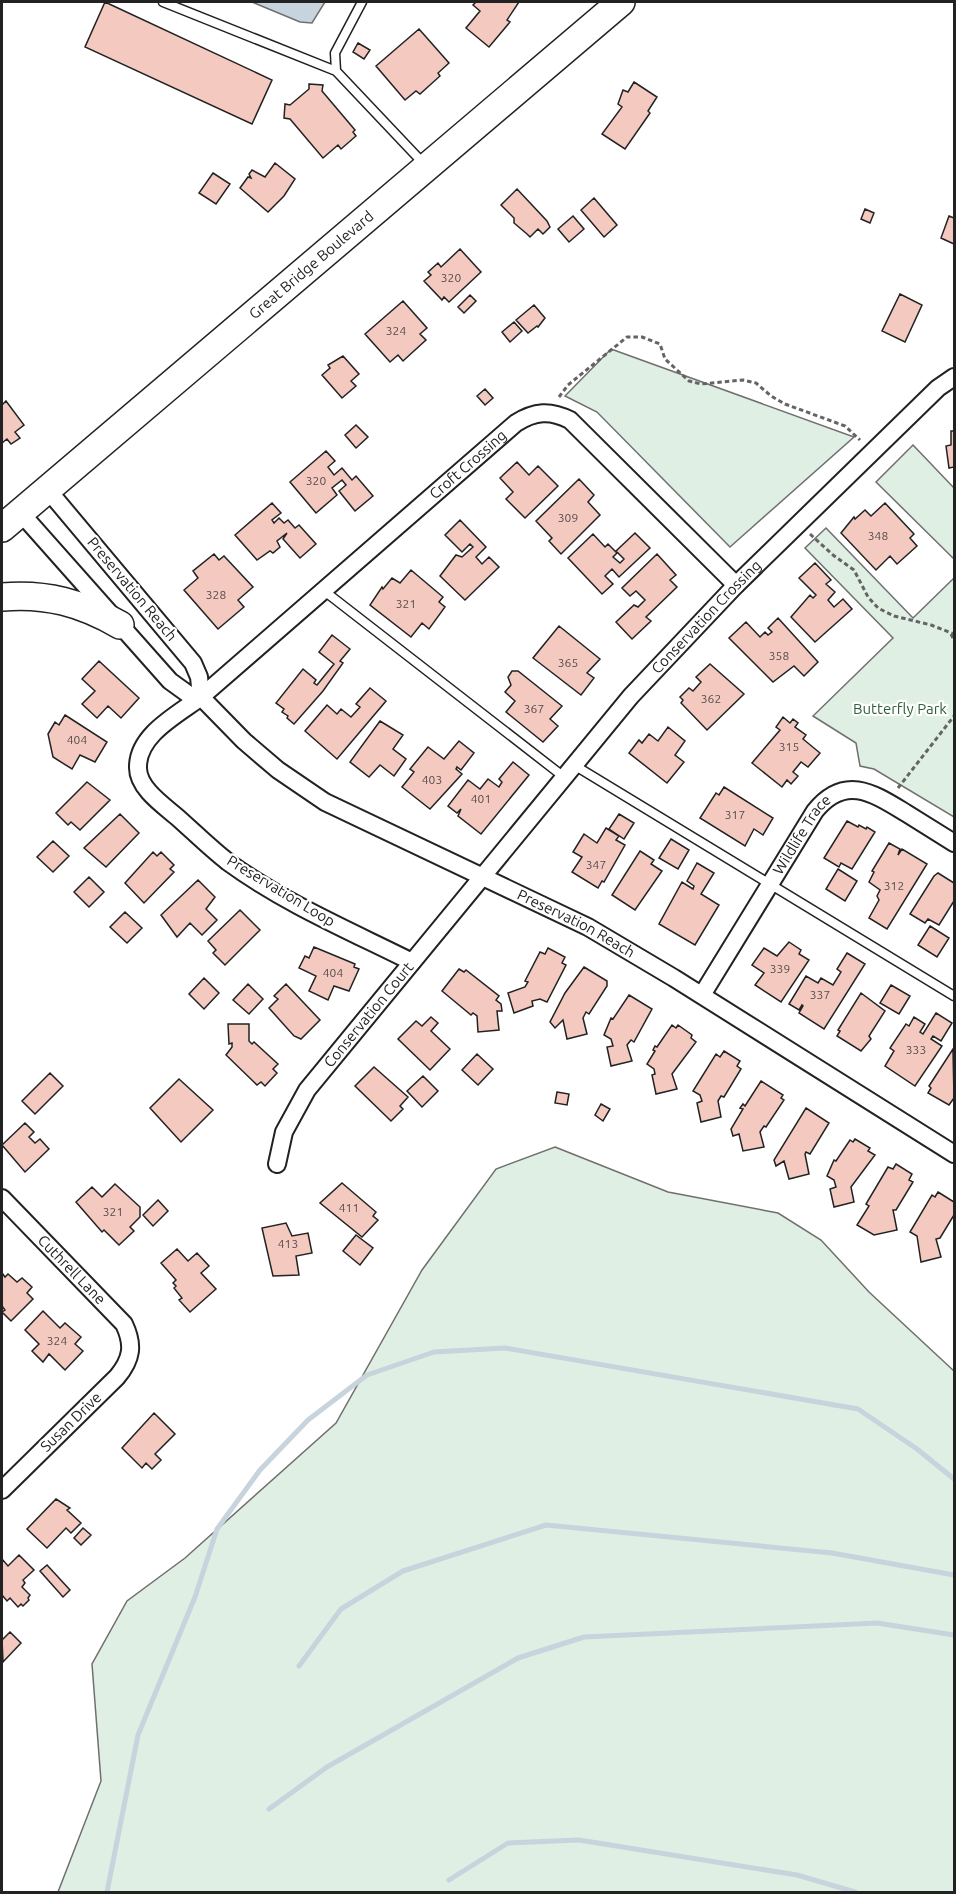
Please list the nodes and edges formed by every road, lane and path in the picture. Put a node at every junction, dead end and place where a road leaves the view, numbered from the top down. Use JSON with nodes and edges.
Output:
{"nodes":[{"id":1,"x":163,"y":2,"type":"edge"},
{"id":2,"x":362,"y":2,"type":"edge"},
{"id":3,"x":621,"y":2,"type":"edge"},
{"id":4,"x":336,"y":71,"type":"junction"},
{"id":5,"x":427,"y":167,"type":"junction"},
{"id":6,"x":954,"y":377,"type":"edge"},
{"id":7,"x":551,"y":413,"type":"junction"},
{"id":8,"x":871,"y":453,"type":"junction"},
{"id":9,"x":47,"y":489,"type":"junction"},
{"id":10,"x":11,"y":520,"type":"edge"},
{"id":11,"x":800,"y":523,"type":"junction"},
{"id":12,"x":736,"y":585,"type":"junction"},
{"id":13,"x":322,"y":590,"type":"junction"},
{"id":14,"x":2,"y":597,"type":"edge"},
{"id":15,"x":120,"y":625,"type":"junction"},
{"id":16,"x":953,"y":634,"type":"edge"},
{"id":17,"x":954,"y":640,"type":"edge"},
{"id":18,"x":201,"y":697,"type":"junction"},
{"id":19,"x":954,"y":716,"type":"edge"},
{"id":20,"x":569,"y":771,"type":"junction"},
{"id":21,"x":888,"y":802,"type":"junction"},
{"id":22,"x":954,"y":843,"type":"edge"},
{"id":23,"x":482,"y":877,"type":"junction"},
{"id":24,"x":770,"y":884,"type":"junction"},
{"id":25,"x":412,"y":962,"type":"junction"},
{"id":26,"x":702,"y":995,"type":"junction"},
{"id":27,"x":954,"y":996,"type":"edge"},
{"id":28,"x":954,"y":1154,"type":"edge"},
{"id":29,"x":277,"y":1164,"type":"dead end"},
{"id":30,"x":2,"y":1198,"type":"edge"},
{"id":31,"x":131,"y":1349,"type":"joint"},
{"id":32,"x":2,"y":1490,"type":"edge"}],
"edges":[{"from":1,"to":4,"type":"lane"},
{"from":2,"to":4,"type":"lane"},
{"from":3,"to":5,"type":"main road","name":"Great Bridge Boulevard"},
{"from":4,"to":5,"type":"lane"},
{"from":5,"to":9,"type":"main road","name":"Great Bridge Boulevard"},
{"from":6,"to":8,"type":"street","name":"Conservation Crossing"},
{"from":7,"to":8,"type":"path"},
{"from":7,"to":12,"type":"street"},
{"from":7,"to":13,"type":"street","name":"Croft Crossing"},
{"from":8,"to":11,"type":"street","name":"Conservation Crossing"},
{"from":9,"to":10,"type":"main road","name":"Great Bridge Boulevard"},
{"from":9,"to":18,"type":"street","name":"Preservation Reach"},
{"from":10,"to":15,"type":"street","name":"Preservation Reach"},
{"from":11,"to":12,"type":"street","name":"Conservation Crossing"},
{"from":11,"to":16,"type":"path"},
{"from":12,"to":20,"type":"street","name":"Conservation Crossing"},
{"from":13,"to":18,"type":"street","name":"Croft Crossing"},
{"from":13,"to":20,"type":"lane"},
{"from":14,"to":15,"type":"main road"},
{"from":15,"to":18,"type":"street","name":"Preservation Reach"},
{"from":16,"to":17,"type":"path"},
{"from":18,"to":23,"type":"street","name":"Preservation Reach"},
{"from":18,"to":25,"type":"street","name":"Preservation Loop"},
{"from":19,"to":21,"type":"path"},
{"from":20,"to":23,"type":"street","name":"Conservation Crossing"},
{"from":20,"to":24,"type":"lane"},
{"from":21,"to":22,"type":"street","name":"Wildlife Trace"},
{"from":21,"to":24,"type":"street","name":"Wildlife Trace"},
{"from":23,"to":25,"type":"street","name":"Conservation Court"},
{"from":23,"to":26,"type":"street","name":"Preservation Reach"},
{"from":24,"to":26,"type":"street","name":"Wildlife Trace"},
{"from":24,"to":27,"type":"lane"},
{"from":25,"to":29,"type":"street","name":"Conservation Court"},
{"from":26,"to":28,"type":"street","name":"Preservation Reach"},
{"from":30,"to":31,"type":"street","name":"Cuthrell Lane"},
{"from":31,"to":32,"type":"street","name":"Susan Drive"}]}
